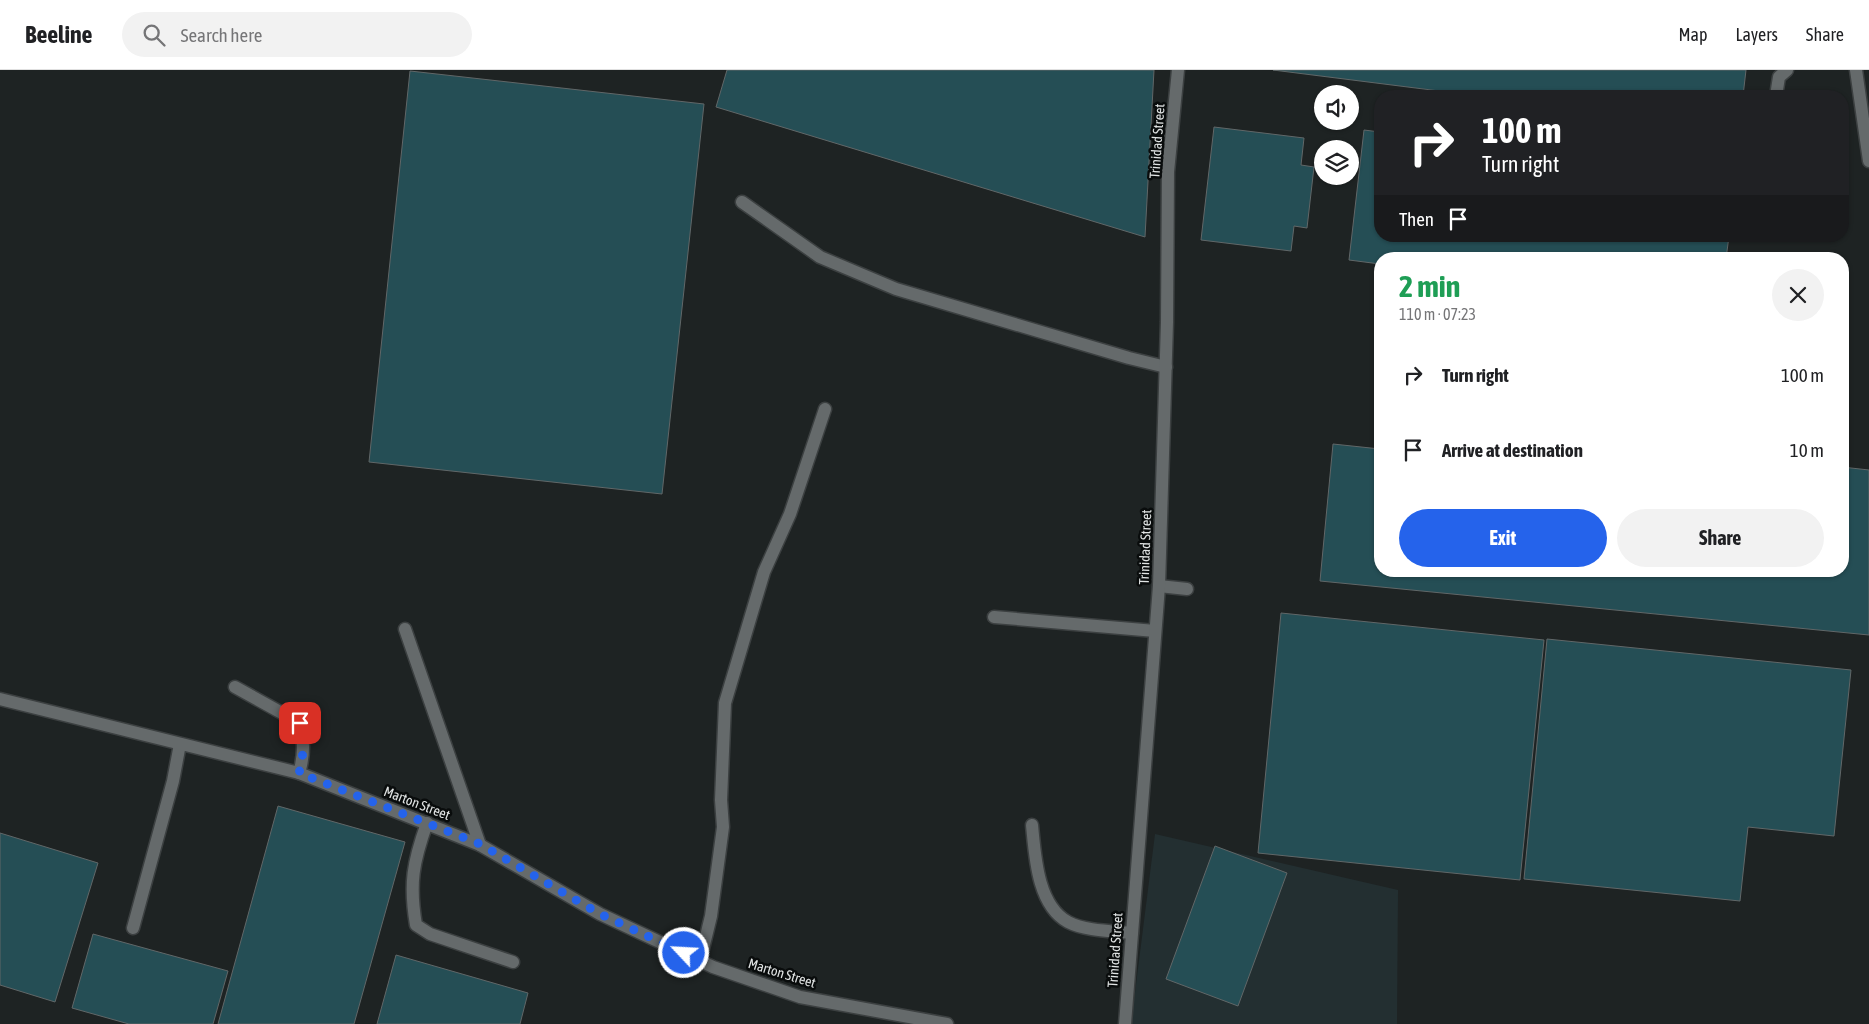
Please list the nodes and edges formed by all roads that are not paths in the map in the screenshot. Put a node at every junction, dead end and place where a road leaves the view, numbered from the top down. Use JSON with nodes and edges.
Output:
{"nodes":[{"id":1,"x":1178,"y":70,"type":"edge"},
{"id":2,"x":1787,"y":70,"type":"edge"},
{"id":3,"x":1856,"y":70,"type":"edge"},
{"id":4,"x":1777,"y":90,"type":"edge"},
{"id":5,"x":1869,"y":161,"type":"edge"},
{"id":6,"x":742,"y":202,"type":"dead end"},
{"id":7,"x":1166,"y":366,"type":"junction"},
{"id":8,"x":826,"y":409,"type":"dead end"},
{"id":9,"x":1159,"y":586,"type":"junction"},
{"id":10,"x":1187,"y":589,"type":"dead end"},
{"id":11,"x":994,"y":617,"type":"dead end"},
{"id":12,"x":405,"y":629,"type":"dead end"},
{"id":13,"x":1156,"y":630,"type":"junction"},
{"id":14,"x":235,"y":687,"type":"dead end"},
{"id":15,"x":0,"y":699,"type":"edge"},
{"id":16,"x":180,"y":744,"type":"junction"},
{"id":17,"x":299,"y":773,"type":"junction"},
{"id":18,"x":427,"y":823,"type":"junction"},
{"id":19,"x":1032,"y":825,"type":"dead end"},
{"id":20,"x":480,"y":844,"type":"junction"},
{"id":21,"x":133,"y":928,"type":"dead end"},
{"id":22,"x":1132,"y":933,"type":"junction"},
{"id":23,"x":700,"y":961,"type":"junction"},
{"id":24,"x":513,"y":962,"type":"dead end"},
{"id":25,"x":947,"y":1024,"type":"edge"},
{"id":26,"x":1125,"y":1024,"type":"edge"}],
"edges":[{"from":1,"to":7,"type":"street","name":"Trinidad Street"},
{"from":2,"to":4,"type":"street"},
{"from":3,"to":5,"type":"street"},
{"from":6,"to":7,"type":"street"},
{"from":7,"to":9,"type":"street","name":"Trinidad Street"},
{"from":8,"to":23,"type":"street"},
{"from":9,"to":10,"type":"street"},
{"from":9,"to":13,"type":"street","name":"Trinidad Street"},
{"from":11,"to":13,"type":"street"},
{"from":12,"to":20,"type":"street"},
{"from":13,"to":22,"type":"street","name":"Trinidad Street"},
{"from":14,"to":17,"type":"street"},
{"from":15,"to":16,"type":"street","name":"Marton Street"},
{"from":16,"to":17,"type":"street","name":"Marton Street"},
{"from":16,"to":21,"type":"street"},
{"from":17,"to":18,"type":"street","name":"Marton Street"},
{"from":18,"to":20,"type":"street","name":"Marton Street"},
{"from":18,"to":24,"type":"street"},
{"from":19,"to":22,"type":"street"},
{"from":20,"to":23,"type":"street","name":"Marton Street"},
{"from":22,"to":26,"type":"street","name":"Trinidad Street"},
{"from":23,"to":25,"type":"street","name":"Marton Street"}]}
